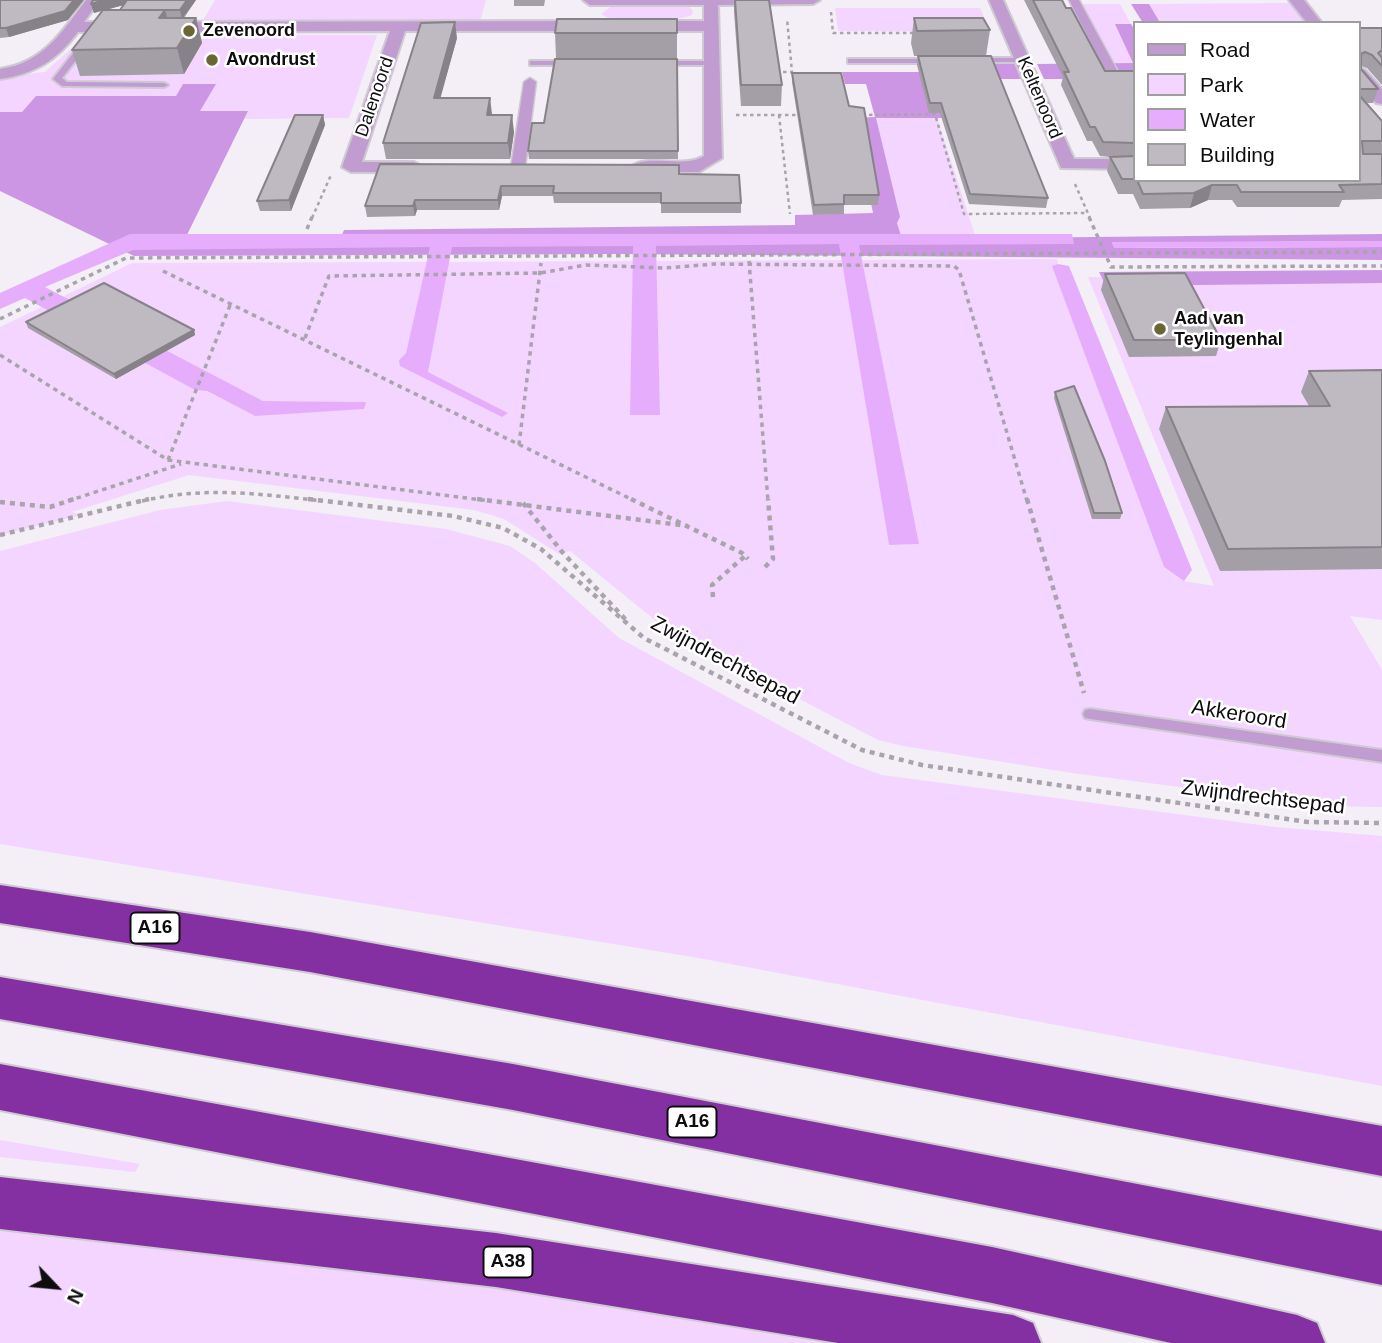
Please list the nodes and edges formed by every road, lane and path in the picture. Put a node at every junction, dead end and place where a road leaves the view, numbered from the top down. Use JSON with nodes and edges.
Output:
{"nodes":[{"id":1,"x":93,"y":0,"type":"edge"},
{"id":2,"x":590,"y":0,"type":"edge"},
{"id":3,"x":813,"y":0,"type":"edge"},
{"id":4,"x":996,"y":0,"type":"edge"},
{"id":5,"x":1074,"y":0,"type":"edge"},
{"id":6,"x":1296,"y":0,"type":"edge"},
{"id":7,"x":785,"y":1,"type":"edge"},
{"id":8,"x":711,"y":2,"type":"edge"},
{"id":9,"x":831,"y":11,"type":"dead end"},
{"id":10,"x":1313,"y":21,"type":"edge"},
{"id":11,"x":588,"y":26,"type":"junction"},
{"id":12,"x":711,"y":26,"type":"junction"},
{"id":13,"x":72,"y":27,"type":"junction"},
{"id":14,"x":99,"y":27,"type":"junction"},
{"id":15,"x":400,"y":27,"type":"junction"},
{"id":16,"x":915,"y":33,"type":"edge"},
{"id":17,"x":1022,"y":60,"type":"junction"},
{"id":18,"x":851,"y":61,"type":"dead end"},
{"id":19,"x":942,"y":61,"type":"edge"},
{"id":20,"x":968,"y":61,"type":"edge"},
{"id":21,"x":533,"y":63,"type":"dead end"},
{"id":22,"x":588,"y":63,"type":"edge"},
{"id":23,"x":643,"y":63,"type":"edge"},
{"id":24,"x":712,"y":68,"type":"junction"},
{"id":25,"x":1112,"y":72,"type":"edge"},
{"id":26,"x":0,"y":74,"type":"edge"},
{"id":27,"x":1361,"y":75,"type":"edge"},
{"id":28,"x":530,"y":82,"type":"dead end"},
{"id":29,"x":164,"y":85,"type":"edge"},
{"id":30,"x":1382,"y":99,"type":"edge"},
{"id":31,"x":857,"y":114,"type":"edge"},
{"id":32,"x":713,"y":115,"type":"junction"},
{"id":33,"x":779,"y":115,"type":"junction"},
{"id":34,"x":805,"y":115,"type":"edge"},
{"id":35,"x":1134,"y":163,"type":"edge"},
{"id":36,"x":1066,"y":164,"type":"junction"},
{"id":37,"x":351,"y":167,"type":"junction"},
{"id":38,"x":435,"y":167,"type":"edge"},
{"id":39,"x":518,"y":167,"type":"edge"},
{"id":40,"x":616,"y":167,"type":"edge"},
{"id":41,"x":1087,"y":213,"type":"junction"},
{"id":42,"x":790,"y":214,"type":"dead end"},
{"id":43,"x":307,"y":229,"type":"dead end"},
{"id":44,"x":1382,"y":251,"type":"edge"},
{"id":45,"x":1105,"y":253,"type":"junction"},
{"id":46,"x":541,"y":262,"type":"dead end"},
{"id":47,"x":750,"y":264,"type":"junction"},
{"id":48,"x":1382,"y":266,"type":"edge"},
{"id":49,"x":163,"y":271,"type":"dead end"},
{"id":50,"x":540,"y":273,"type":"junction"},
{"id":51,"x":231,"y":303,"type":"junction"},
{"id":52,"x":0,"y":319,"type":"edge"},
{"id":53,"x":305,"y":338,"type":"junction"},
{"id":54,"x":0,"y":355,"type":"edge"},
{"id":55,"x":519,"y":444,"type":"junction"},
{"id":56,"x":167,"y":460,"type":"junction"},
{"id":57,"x":184,"y":463,"type":"junction"},
{"id":58,"x":0,"y":502,"type":"edge"},
{"id":59,"x":522,"y":503,"type":"junction"},
{"id":60,"x":688,"y":526,"type":"junction"},
{"id":61,"x":0,"y":535,"type":"edge"},
{"id":62,"x":765,"y":567,"type":"dead end"},
{"id":63,"x":713,"y":597,"type":"dead end"},
{"id":64,"x":643,"y":638,"type":"junction"},
{"id":65,"x":1090,"y":714,"type":"joint"},
{"id":66,"x":1382,"y":756,"type":"edge"},
{"id":67,"x":1382,"y":823,"type":"edge"},
{"id":68,"x":0,"y":904,"type":"edge"},
{"id":69,"x":0,"y":998,"type":"edge"},
{"id":70,"x":0,"y":1087,"type":"edge"},
{"id":71,"x":1382,"y":1151,"type":"edge"},
{"id":72,"x":0,"y":1203,"type":"edge"},
{"id":73,"x":1382,"y":1258,"type":"edge"},
{"id":74,"x":1013,"y":1343,"type":"edge"},
{"id":75,"x":1297,"y":1343,"type":"edge"}],
"edges":[{"from":1,"to":13,"type":"street"},
{"from":2,"to":8,"type":"street"},
{"from":2,"to":11,"type":"street"},
{"from":3,"to":7,"type":"street"},
{"from":4,"to":17,"type":"street","name":"Keltenoord"},
{"from":5,"to":25,"type":"street"},
{"from":6,"to":10,"type":"street"},
{"from":7,"to":8,"type":"street"},
{"from":7,"to":24,"type":"path"},
{"from":8,"to":12,"type":"street"},
{"from":9,"to":16,"type":"path"},
{"from":11,"to":12,"type":"street"},
{"from":11,"to":15,"type":"street"},
{"from":12,"to":24,"type":"street"},
{"from":13,"to":14,"type":"street"},
{"from":13,"to":26,"type":"street"},
{"from":14,"to":15,"type":"street"},
{"from":14,"to":29,"type":"lane"},
{"from":15,"to":37,"type":"street","name":"Dalenoord"},
{"from":17,"to":20,"type":"lane"},
{"from":17,"to":36,"type":"street","name":"Keltenoord"},
{"from":18,"to":19,"type":"lane"},
{"from":21,"to":22,"type":"lane"},
{"from":23,"to":24,"type":"lane"},
{"from":24,"to":32,"type":"street"},
{"from":27,"to":30,"type":"street"},
{"from":28,"to":39,"type":"street"},
{"from":31,"to":41,"type":"path"},
{"from":32,"to":33,"type":"path"},
{"from":32,"to":40,"type":"street"},
{"from":33,"to":34,"type":"path"},
{"from":33,"to":42,"type":"path"},
{"from":35,"to":36,"type":"street","name":"Keltenoord"},
{"from":36,"to":41,"type":"path","name":"Keltenoord"},
{"from":37,"to":38,"type":"street","name":"Dalenoord"},
{"from":37,"to":43,"type":"path"},
{"from":41,"to":45,"type":"path","name":"Keltenoord"},
{"from":44,"to":45,"type":"path"},
{"from":45,"to":48,"type":"path"},
{"from":45,"to":52,"type":"path"},
{"from":46,"to":50,"type":"path"},
{"from":47,"to":50,"type":"path"},
{"from":47,"to":62,"type":"path"},
{"from":47,"to":65,"type":"path"},
{"from":49,"to":51,"type":"path"},
{"from":50,"to":53,"type":"path"},
{"from":50,"to":55,"type":"path"},
{"from":51,"to":53,"type":"path"},
{"from":51,"to":56,"type":"path"},
{"from":53,"to":55,"type":"path"},
{"from":54,"to":56,"type":"path"},
{"from":55,"to":60,"type":"path"},
{"from":56,"to":57,"type":"path"},
{"from":57,"to":58,"type":"path"},
{"from":57,"to":59,"type":"path"},
{"from":59,"to":60,"type":"path"},
{"from":59,"to":64,"type":"path"},
{"from":60,"to":63,"type":"path"},
{"from":61,"to":64,"type":"path","name":"Zwijndrechtsepad"},
{"from":64,"to":67,"type":"path","name":"Zwijndrechtsepad"},
{"from":65,"to":66,"type":"lane","name":"Akkeroord"},
{"from":68,"to":71,"type":"highway","number":"A16"},
{"from":69,"to":73,"type":"highway","number":"A16"},
{"from":70,"to":75,"type":"highway"},
{"from":72,"to":74,"type":"highway","number":"A38"}]}
